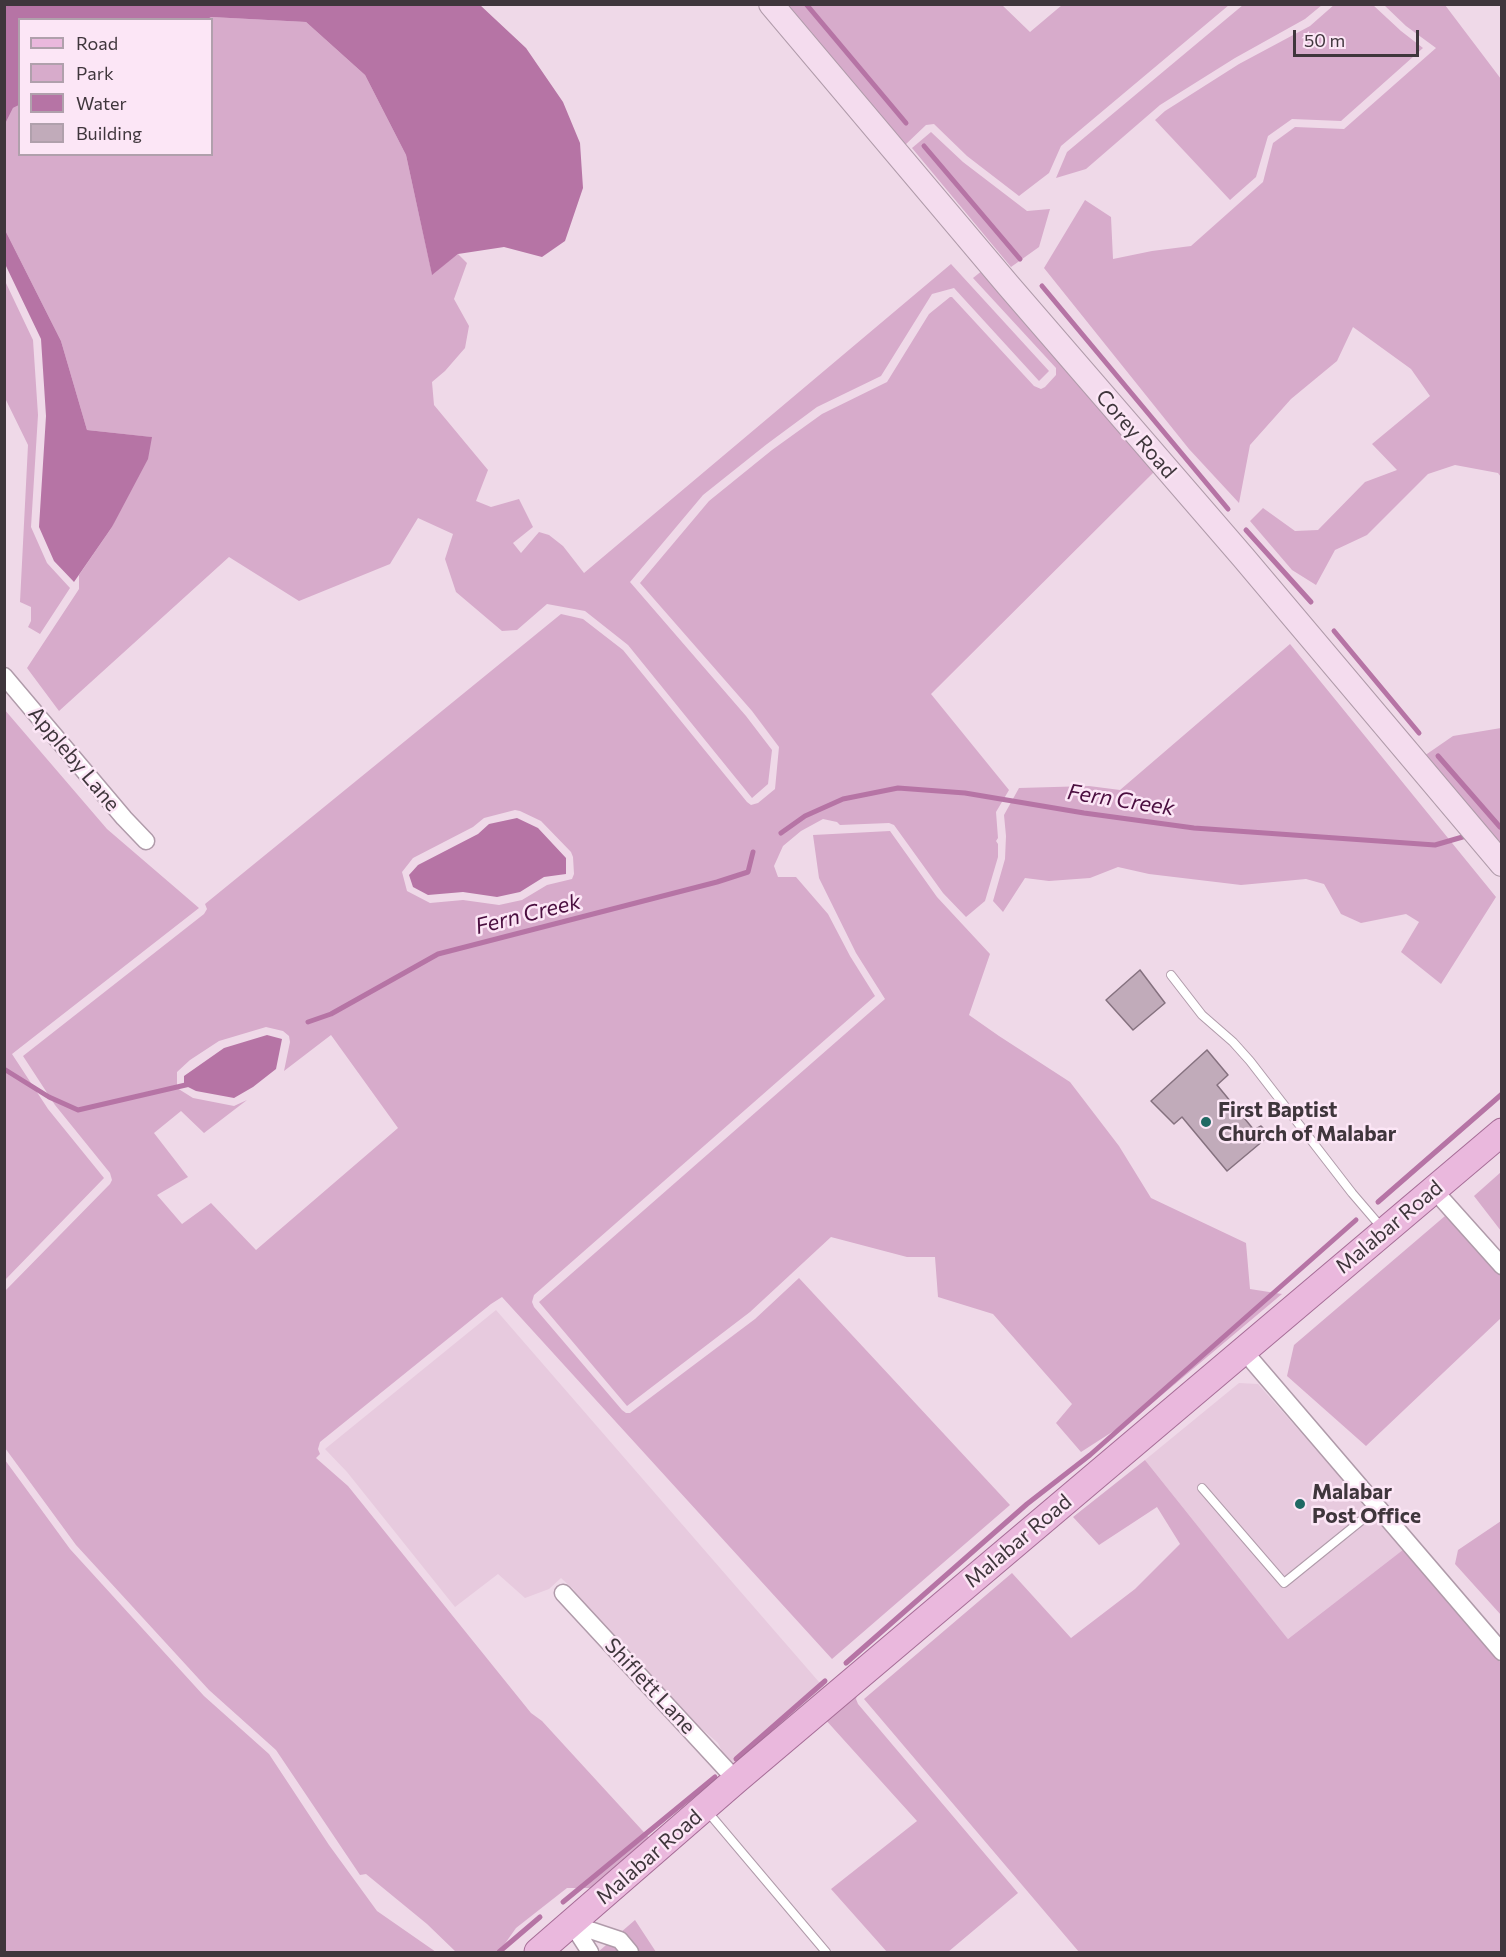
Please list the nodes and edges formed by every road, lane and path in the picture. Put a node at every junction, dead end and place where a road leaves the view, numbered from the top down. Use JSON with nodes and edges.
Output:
{"nodes":[{"id":1,"x":771,"y":4,"type":"edge"},
{"id":2,"x":4,"y":676,"type":"edge"},
{"id":3,"x":146,"y":841,"type":"dead end"},
{"id":4,"x":1502,"y":864,"type":"edge"},
{"id":5,"x":1171,"y":975,"type":"dead end"},
{"id":6,"x":1502,"y":1132,"type":"edge"},
{"id":7,"x":1434,"y":1190,"type":"junction"},
{"id":8,"x":1384,"y":1231,"type":"junction"},
{"id":9,"x":1502,"y":1266,"type":"edge"},
{"id":10,"x":1243,"y":1350,"type":"junction"},
{"id":11,"x":1202,"y":1488,"type":"dead end"},
{"id":12,"x":1378,"y":1507,"type":"junction"},
{"id":13,"x":563,"y":1593,"type":"dead end"},
{"id":14,"x":1502,"y":1653,"type":"edge"},
{"id":15,"x":736,"y":1780,"type":"junction"},
{"id":16,"x":704,"y":1809,"type":"junction"},
{"id":17,"x":572,"y":1924,"type":"junction"},
{"id":18,"x":538,"y":1953,"type":"edge"},
{"id":19,"x":590,"y":1953,"type":"edge"},
{"id":20,"x":630,"y":1953,"type":"edge"},
{"id":21,"x":826,"y":1953,"type":"edge"}],
"edges":[{"from":1,"to":4,"type":"street","name":"Corey Road"},
{"from":2,"to":3,"type":"street","name":"Appleby Lane"},
{"from":5,"to":8,"type":"lane"},
{"from":6,"to":7,"type":"main road","name":"Malabar Road"},
{"from":7,"to":8,"type":"main road","name":"Malabar Road"},
{"from":7,"to":9,"type":"street"},
{"from":8,"to":10,"type":"main road","name":"Malabar Road"},
{"from":10,"to":12,"type":"street"},
{"from":10,"to":15,"type":"main road","name":"Malabar Road"},
{"from":11,"to":12,"type":"lane"},
{"from":12,"to":14,"type":"street"},
{"from":13,"to":15,"type":"street","name":"Shiflett Lane"},
{"from":15,"to":16,"type":"main road","name":"Malabar Road"},
{"from":16,"to":17,"type":"main road","name":"Malabar Road"},
{"from":16,"to":21,"type":"lane"},
{"from":17,"to":18,"type":"main road","name":"Malabar Road"},
{"from":17,"to":19,"type":"street"},
{"from":17,"to":20,"type":"street"}]}
